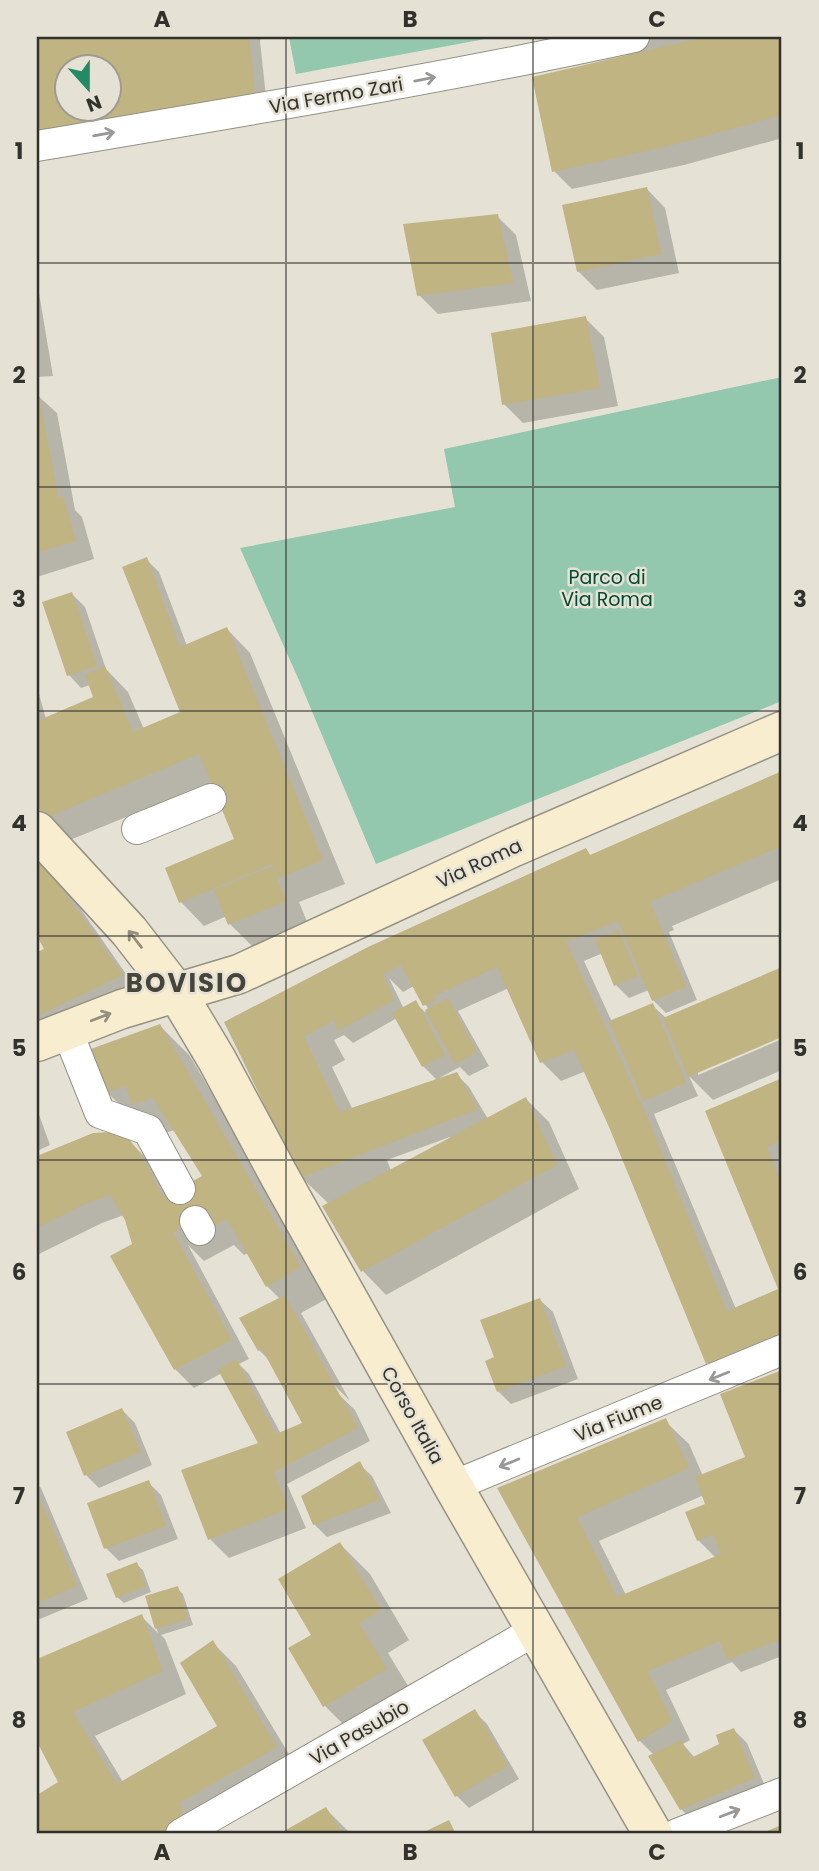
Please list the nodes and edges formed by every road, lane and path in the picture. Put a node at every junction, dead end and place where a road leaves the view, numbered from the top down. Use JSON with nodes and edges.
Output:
{"nodes":[{"id":1,"x":634,"y":37,"type":"edge"},
{"id":2,"x":37,"y":146,"type":"edge"},
{"id":3,"x":782,"y":731,"type":"edge"},
{"id":4,"x":211,"y":799,"type":"dead end"},
{"id":5,"x":137,"y":829,"type":"dead end"},
{"id":6,"x":38,"y":832,"type":"edge"},
{"id":7,"x":177,"y":993,"type":"junction"},
{"id":8,"x":37,"y":1041,"type":"edge"},
{"id":9,"x":74,"y":1048,"type":"dead end"},
{"id":10,"x":180,"y":1189,"type":"dead end"},
{"id":11,"x":782,"y":1350,"type":"edge"},
{"id":12,"x":453,"y":1486,"type":"junction"},
{"id":13,"x":536,"y":1630,"type":"junction"},
{"id":14,"x":782,"y":1793,"type":"edge"},
{"id":15,"x":181,"y":1834,"type":"edge"},
{"id":16,"x":653,"y":1834,"type":"edge"},
{"id":17,"x":677,"y":1834,"type":"edge"}],
"edges":[{"from":2,"to":1,"type":"street","name":"Via Fermo Zari","one_way":true},
{"from":3,"to":7,"type":"street","name":"Via Roma"},
{"from":4,"to":5,"type":"street"},
{"from":7,"to":6,"type":"street","name":"Corso Italia","one_way":true},
{"from":8,"to":7,"type":"street","name":"Via Roma","one_way":true},
{"from":7,"to":12,"type":"street","name":"Corso Italia"},
{"from":9,"to":10,"type":"street"},
{"from":11,"to":12,"type":"street","name":"Via Fiume","one_way":true},
{"from":12,"to":13,"type":"street","name":"Corso Italia"},
{"from":13,"to":15,"type":"street","name":"Via Pasubio"},
{"from":13,"to":16,"type":"street","name":"Corso Italia"},
{"from":17,"to":14,"type":"street","one_way":true}]}
